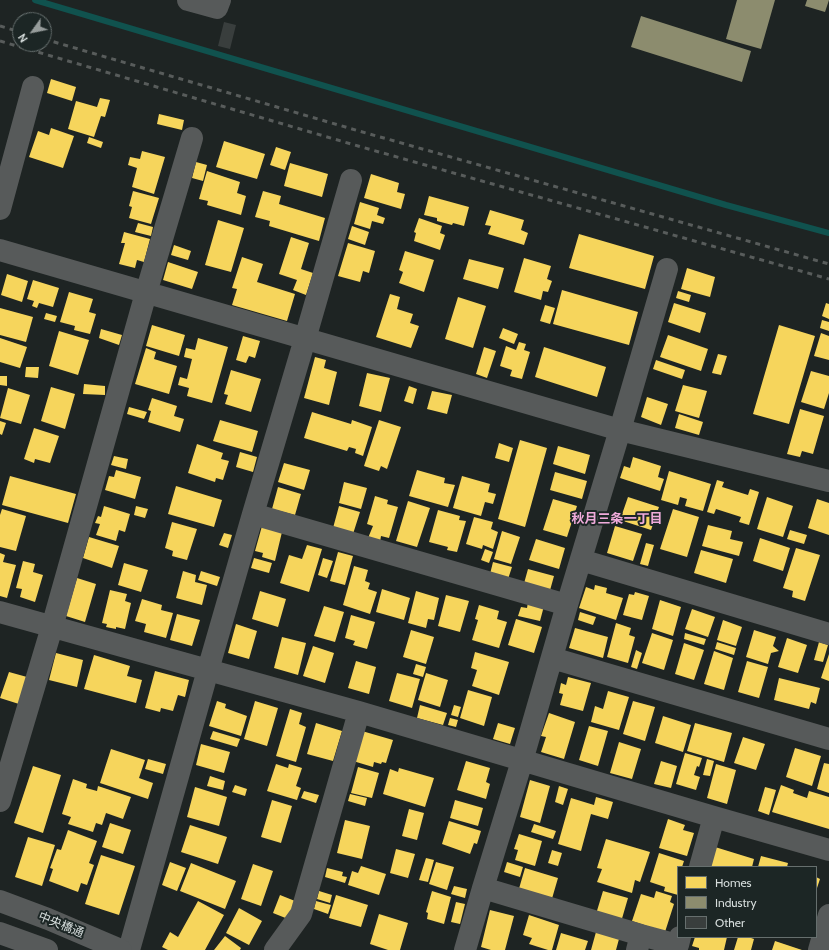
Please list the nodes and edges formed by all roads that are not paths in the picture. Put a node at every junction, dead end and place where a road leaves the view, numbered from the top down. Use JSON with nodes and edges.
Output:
{"nodes":[{"id":1,"x":188,"y":0,"type":"edge"},
{"id":2,"x":220,"y":0,"type":"edge"},
{"id":3,"x":34,"y":87,"type":"dead end"},
{"id":4,"x":192,"y":138,"type":"dead end"},
{"id":5,"x":351,"y":180,"type":"dead end"},
{"id":6,"x":0,"y":209,"type":"edge"},
{"id":7,"x":0,"y":250,"type":"edge"},
{"id":8,"x":667,"y":269,"type":"dead end"},
{"id":9,"x":146,"y":293,"type":"junction"},
{"id":10,"x":305,"y":339,"type":"junction"},
{"id":11,"x":620,"y":430,"type":"junction"},
{"id":12,"x":829,"y":481,"type":"edge"},
{"id":13,"x":253,"y":514,"type":"junction"},
{"id":14,"x":581,"y":560,"type":"junction"},
{"id":15,"x":567,"y":605,"type":"junction"},
{"id":16,"x":0,"y":612,"type":"edge"},
{"id":17,"x":52,"y":627,"type":"junction"},
{"id":18,"x":829,"y":634,"type":"edge"},
{"id":19,"x":552,"y":658,"type":"junction"},
{"id":20,"x":208,"y":670,"type":"junction"},
{"id":21,"x":359,"y":712,"type":"junction"},
{"id":22,"x":829,"y":739,"type":"edge"},
{"id":23,"x":522,"y":761,"type":"junction"},
{"id":24,"x":0,"y":801,"type":"edge"},
{"id":25,"x":714,"y":817,"type":"junction"},
{"id":26,"x":829,"y":850,"type":"edge"},
{"id":27,"x":700,"y":866,"type":"edge"},
{"id":28,"x":483,"y":888,"type":"junction"},
{"id":29,"x":0,"y":901,"type":"edge"},
{"id":30,"x":829,"y":914,"type":"edge"},
{"id":31,"x":0,"y":933,"type":"edge"},
{"id":32,"x":680,"y":938,"type":"edge"},
{"id":33,"x":639,"y":942,"type":"edge"},
{"id":34,"x":47,"y":950,"type":"edge"},
{"id":35,"x":121,"y":950,"type":"edge"},
{"id":36,"x":129,"y":950,"type":"edge"},
{"id":37,"x":275,"y":950,"type":"edge"},
{"id":38,"x":465,"y":950,"type":"edge"},
{"id":39,"x":819,"y":950,"type":"edge"}],
"edges":[{"from":1,"to":2,"type":"street"},
{"from":3,"to":6,"type":"street"},
{"from":4,"to":9,"type":"street"},
{"from":5,"to":10,"type":"street"},
{"from":7,"to":9,"type":"street"},
{"from":8,"to":11,"type":"street"},
{"from":9,"to":10,"type":"street"},
{"from":9,"to":17,"type":"street"},
{"from":10,"to":11,"type":"street"},
{"from":10,"to":13,"type":"street"},
{"from":11,"to":12,"type":"street"},
{"from":11,"to":14,"type":"street"},
{"from":13,"to":15,"type":"street"},
{"from":13,"to":20,"type":"street"},
{"from":14,"to":15,"type":"street"},
{"from":14,"to":18,"type":"street"},
{"from":15,"to":19,"type":"street"},
{"from":16,"to":17,"type":"street"},
{"from":17,"to":20,"type":"street"},
{"from":17,"to":24,"type":"street"},
{"from":19,"to":22,"type":"street"},
{"from":19,"to":23,"type":"street"},
{"from":20,"to":21,"type":"street"},
{"from":20,"to":36,"type":"street"},
{"from":21,"to":23,"type":"street"},
{"from":21,"to":37,"type":"street"},
{"from":23,"to":25,"type":"street"},
{"from":23,"to":28,"type":"street"},
{"from":25,"to":26,"type":"street"},
{"from":25,"to":27,"type":"street"},
{"from":28,"to":33,"type":"street"},
{"from":28,"to":38,"type":"street"},
{"from":29,"to":35,"type":"street","name":"中央橋通"},
{"from":30,"to":39,"type":"street"},
{"from":31,"to":34,"type":"street"},
{"from":32,"to":33,"type":"street"}]}
